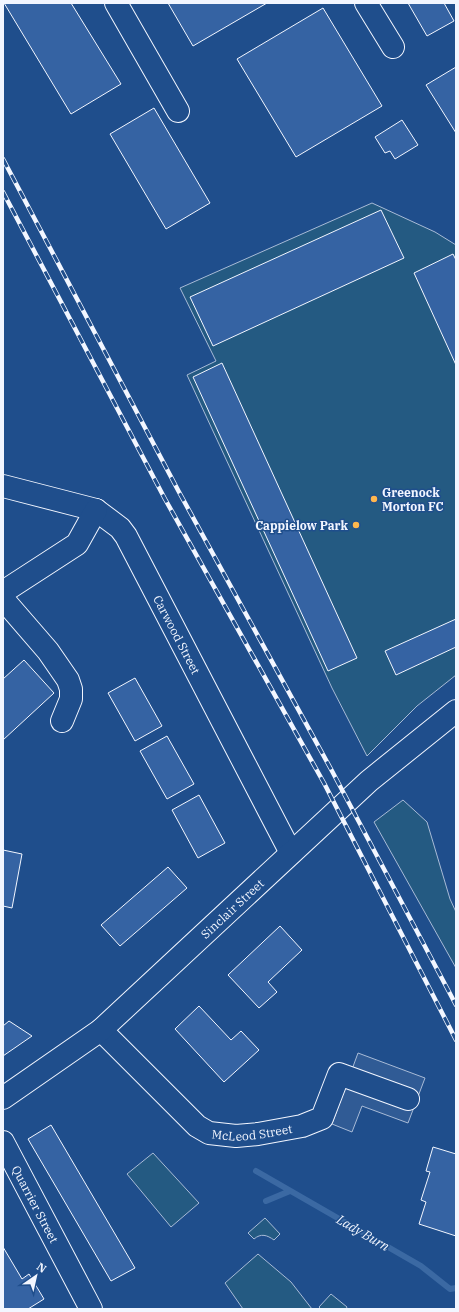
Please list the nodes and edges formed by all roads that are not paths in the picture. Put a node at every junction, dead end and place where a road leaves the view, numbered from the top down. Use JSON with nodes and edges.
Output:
{"nodes":[{"id":1,"x":116,"y":3,"type":"edge"},
{"id":2,"x":366,"y":3,"type":"edge"},
{"id":3,"x":393,"y":47,"type":"dead end"},
{"id":4,"x":178,"y":111,"type":"dead end"},
{"id":5,"x":3,"y":486,"type":"edge"},
{"id":6,"x":96,"y":510,"type":"junction"},
{"id":7,"x":3,"y":592,"type":"edge"},
{"id":8,"x":3,"y":599,"type":"edge"},
{"id":9,"x":456,"y":711,"type":"edge"},
{"id":10,"x":62,"y":721,"type":"dead end"},
{"id":11,"x":291,"y":853,"type":"junction"},
{"id":12,"x":101,"y":1030,"type":"junction"},
{"id":13,"x":3,"y":1098,"type":"edge"},
{"id":14,"x":408,"y":1099,"type":"dead end"},
{"id":15,"x":3,"y":1142,"type":"edge"},
{"id":16,"x":91,"y":1309,"type":"edge"}],
"edges":[{"from":1,"to":4,"type":"street"},
{"from":2,"to":3,"type":"street"},
{"from":5,"to":6,"type":"street","name":"Carwood Street"},
{"from":6,"to":7,"type":"street"},
{"from":6,"to":11,"type":"street","name":"Carwood Street"},
{"from":8,"to":10,"type":"street"},
{"from":9,"to":11,"type":"street","name":"Sinclair Street"},
{"from":11,"to":12,"type":"street","name":"Sinclair Street"},
{"from":12,"to":13,"type":"street","name":"Sinclair Street"},
{"from":12,"to":14,"type":"street","name":"McLeod Street"},
{"from":15,"to":16,"type":"street","name":"Quarrier Street"}]}
